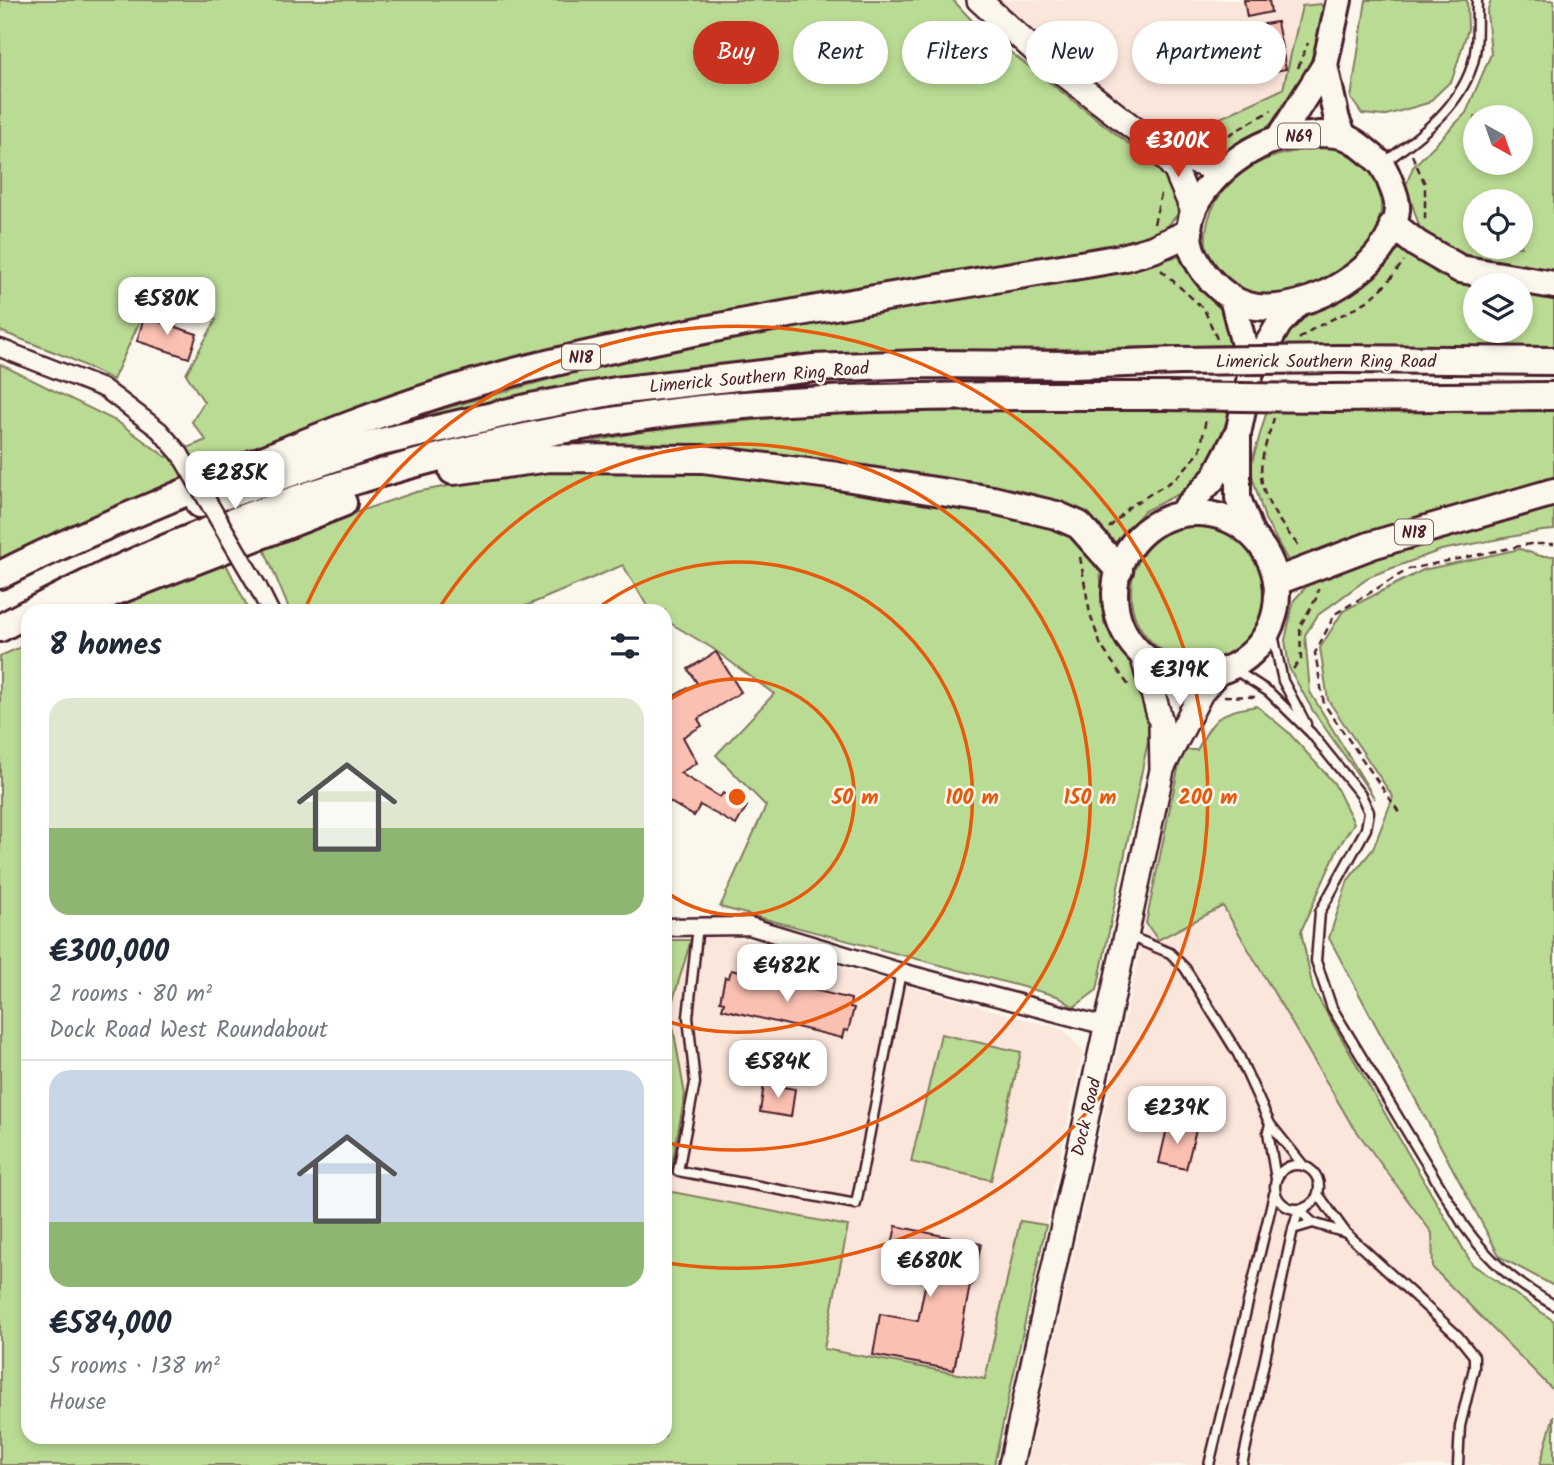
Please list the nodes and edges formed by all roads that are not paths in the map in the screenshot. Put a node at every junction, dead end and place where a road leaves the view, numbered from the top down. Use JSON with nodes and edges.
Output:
{"nodes":[{"id":1,"x":979,"y":0,"type":"edge"},
{"id":2,"x":1339,"y":0,"type":"edge"},
{"id":3,"x":1477,"y":0,"type":"edge"},
{"id":4,"x":1325,"y":65,"type":"junction"},
{"id":5,"x":1343,"y":134,"type":"junction"},
{"id":6,"x":1279,"y":138,"type":"junction"},
{"id":7,"x":1153,"y":143,"type":"junction"},
{"id":8,"x":1382,"y":164,"type":"junction"},
{"id":9,"x":1222,"y":171,"type":"junction"},
{"id":10,"x":1191,"y":222,"type":"junction"},
{"id":11,"x":1394,"y":225,"type":"junction"},
{"id":12,"x":1554,"y":285,"type":"edge"},
{"id":13,"x":1232,"y":298,"type":"junction"},
{"id":14,"x":1297,"y":305,"type":"junction"},
{"id":15,"x":0,"y":348,"type":"edge"},
{"id":16,"x":1554,"y":361,"type":"edge"},
{"id":17,"x":1251,"y":372,"type":"junction"},
{"id":18,"x":1554,"y":396,"type":"edge"},
{"id":19,"x":1238,"y":434,"type":"junction"},
{"id":20,"x":394,"y":484,"type":"junction"},
{"id":21,"x":1554,"y":492,"type":"edge"},
{"id":22,"x":1180,"y":514,"type":"junction"},
{"id":23,"x":1252,"y":535,"type":"junction"},
{"id":24,"x":171,"y":547,"type":"junction"},
{"id":25,"x":1119,"y":570,"type":"junction"},
{"id":26,"x":0,"y":575,"type":"edge"},
{"id":27,"x":1277,"y":581,"type":"junction"},
{"id":28,"x":0,"y":593,"type":"edge"},
{"id":29,"x":46,"y":604,"type":"edge"},
{"id":30,"x":89,"y":604,"type":"edge"},
{"id":31,"x":266,"y":604,"type":"edge"},
{"id":32,"x":21,"y":617,"type":"edge"},
{"id":33,"x":1271,"y":625,"type":"junction"},
{"id":34,"x":0,"y":628,"type":"edge"},
{"id":35,"x":21,"y":636,"type":"edge"},
{"id":36,"x":0,"y":646,"type":"edge"},
{"id":37,"x":1142,"y":655,"type":"junction"},
{"id":38,"x":1225,"y":670,"type":"junction"},
{"id":39,"x":1311,"y":733,"type":"junction"},
{"id":40,"x":1161,"y":770,"type":"junction"},
{"id":41,"x":698,"y":926,"type":"junction"},
{"id":42,"x":672,"y":927,"type":"edge"},
{"id":43,"x":1126,"y":935,"type":"junction"},
{"id":44,"x":901,"y":972,"type":"junction"},
{"id":45,"x":1106,"y":1026,"type":"junction"},
{"id":46,"x":1270,"y":1124,"type":"junction"},
{"id":47,"x":1303,"y":1166,"type":"junction"},
{"id":48,"x":1276,"y":1179,"type":"junction"},
{"id":49,"x":1275,"y":1194,"type":"junction"},
{"id":50,"x":1318,"y":1194,"type":"junction"},
{"id":51,"x":1299,"y":1210,"type":"junction"},
{"id":52,"x":1313,"y":1223,"type":"junction"},
{"id":53,"x":1293,"y":1229,"type":"junction"},
{"id":54,"x":1346,"y":1233,"type":"junction"},
{"id":55,"x":1554,"y":1304,"type":"edge"},
{"id":56,"x":1011,"y":1465,"type":"edge"},
{"id":57,"x":1209,"y":1465,"type":"edge"},
{"id":58,"x":1242,"y":1465,"type":"edge"},
{"id":59,"x":1458,"y":1465,"type":"edge"}],
"edges":[{"from":1,"to":7,"type":"main road"},
{"from":2,"to":4,"type":"main road","number":"N69"},
{"from":3,"to":8,"type":"lane"},
{"from":4,"to":5,"type":"main road","number":"N69"},
{"from":4,"to":6,"type":"main road","number":"N69"},
{"from":5,"to":6,"type":"main road","number":"N69"},
{"from":5,"to":8,"type":"main road","number":"N69"},
{"from":6,"to":9,"type":"main road","number":"N69"},
{"from":7,"to":9,"type":"main road"},
{"from":7,"to":10,"type":"main road"},
{"from":8,"to":11,"type":"main road"},
{"from":9,"to":10,"type":"main road","number":"N69"},
{"from":10,"to":13,"type":"main road"},
{"from":10,"to":26,"type":"highway","number":"N18"},
{"from":11,"to":12,"type":"highway"},
{"from":11,"to":14,"type":"main road"},
{"from":13,"to":14,"type":"main road"},
{"from":13,"to":17,"type":"main road"},
{"from":14,"to":17,"type":"main road"},
{"from":15,"to":31,"type":"street","bridge":true},
{"from":16,"to":28,"type":"highway","name":"Limerick Southern Ring Road","number":"N18","bridge":true},
{"from":17,"to":19,"type":"main road"},
{"from":18,"to":24,"type":"highway","name":"Limerick Southern Ring Road","bridge":true},
{"from":19,"to":22,"type":"main road"},
{"from":19,"to":23,"type":"main road"},
{"from":20,"to":24,"type":"highway"},
{"from":20,"to":25,"type":"highway"},
{"from":20,"to":30,"type":"highway"},
{"from":21,"to":27,"type":"highway","number":"N18"},
{"from":22,"to":23,"type":"main road"},
{"from":22,"to":25,"type":"main road"},
{"from":23,"to":27,"type":"main road"},
{"from":24,"to":29,"type":"highway","name":"Limerick Southern Ring Road"},
{"from":25,"to":37,"type":"main road"},
{"from":27,"to":33,"type":"main road"},
{"from":32,"to":34,"type":"highway"},
{"from":33,"to":38,"type":"main road"},
{"from":33,"to":39,"type":"lane"},
{"from":35,"to":36,"type":"highway"},
{"from":37,"to":38,"type":"main road"},
{"from":37,"to":40,"type":"main road","name":"Dock Road"},
{"from":38,"to":39,"type":"lane"},
{"from":38,"to":40,"type":"main road","name":"Dock Road"},
{"from":39,"to":55,"type":"lane"},
{"from":40,"to":43,"type":"main road","name":"Dock Road"},
{"from":41,"to":42,"type":"street"},
{"from":41,"to":44,"type":"street"},
{"from":41,"to":44,"type":"lane"},
{"from":43,"to":45,"type":"main road","name":"Dock Road"},
{"from":43,"to":46,"type":"lane"},
{"from":44,"to":45,"type":"street"},
{"from":45,"to":56,"type":"main road","name":"Dock Road"},
{"from":46,"to":47,"type":"lane"},
{"from":46,"to":48,"type":"lane"},
{"from":47,"to":48,"type":"lane"},
{"from":47,"to":50,"type":"lane"},
{"from":48,"to":49,"type":"lane"},
{"from":49,"to":51,"type":"lane"},
{"from":49,"to":57,"type":"lane"},
{"from":50,"to":51,"type":"lane"},
{"from":50,"to":54,"type":"lane"},
{"from":51,"to":52,"type":"lane"},
{"from":51,"to":53,"type":"lane"},
{"from":52,"to":53,"type":"lane"},
{"from":52,"to":54,"type":"lane"},
{"from":53,"to":58,"type":"lane"},
{"from":54,"to":59,"type":"lane"}]}
